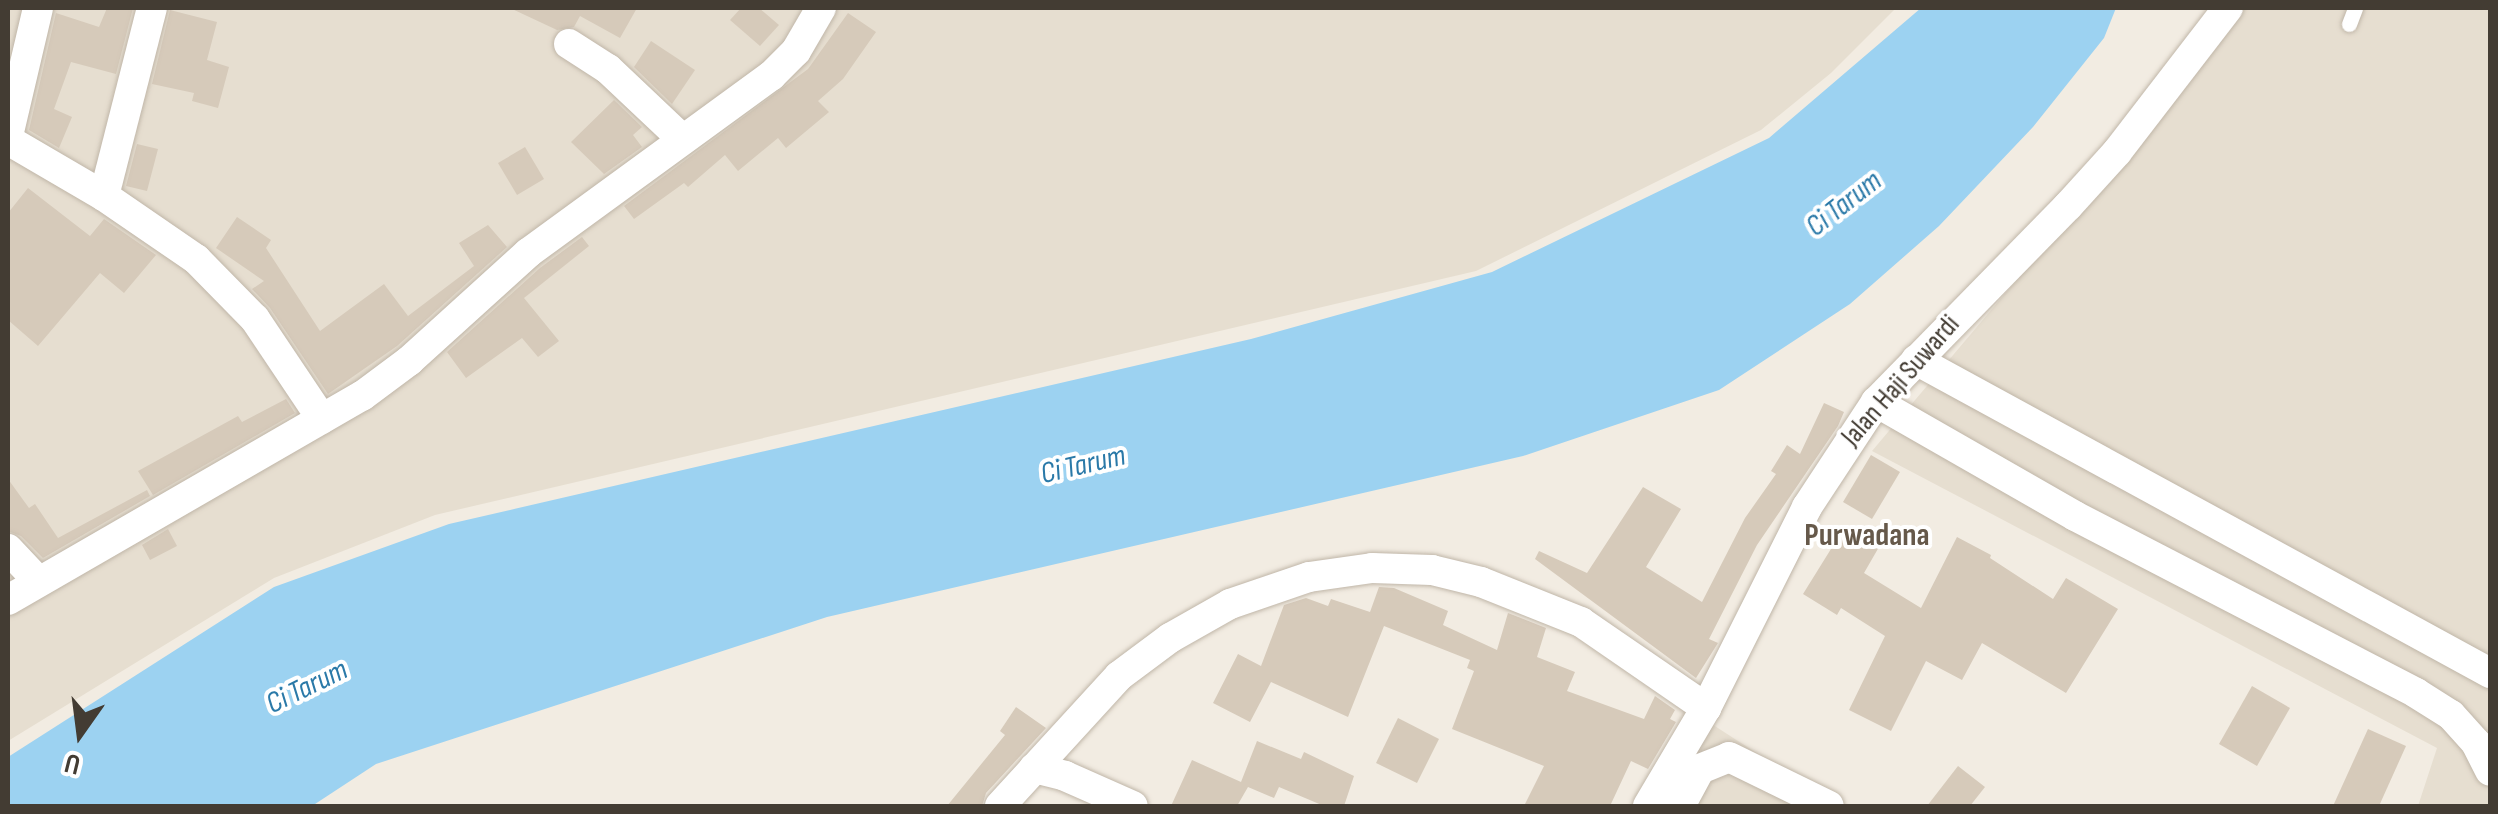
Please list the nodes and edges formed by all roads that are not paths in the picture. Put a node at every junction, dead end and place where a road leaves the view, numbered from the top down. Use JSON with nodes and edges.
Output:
{"nodes":[{"id":1,"x":38,"y":8,"type":"edge"},
{"id":2,"x":152,"y":8,"type":"edge"},
{"id":3,"x":821,"y":8,"type":"edge"},
{"id":4,"x":2228,"y":8,"type":"edge"},
{"id":5,"x":2354,"y":8,"type":"edge"},
{"id":6,"x":2349,"y":24,"type":"dead end"},
{"id":7,"x":569,"y":44,"type":"dead end"},
{"id":8,"x":8,"y":138,"type":"edge"},
{"id":9,"x":681,"y":138,"type":"junction"},
{"id":10,"x":104,"y":196,"type":"junction"},
{"id":11,"x":1916,"y":360,"type":"junction"},
{"id":12,"x":1876,"y":402,"type":"junction"},
{"id":13,"x":322,"y":419,"type":"junction"},
{"id":14,"x":8,"y":549,"type":"edge"},
{"id":15,"x":38,"y":582,"type":"junction"},
{"id":16,"x":8,"y":600,"type":"edge"},
{"id":17,"x":2490,"y":673,"type":"edge"},
{"id":18,"x":1706,"y":708,"type":"junction"},
{"id":19,"x":1034,"y":768,"type":"junction"},
{"id":20,"x":2490,"y":771,"type":"edge"},
{"id":21,"x":1000,"y":806,"type":"edge"},
{"id":22,"x":1134,"y":806,"type":"edge"},
{"id":23,"x":1648,"y":806,"type":"edge"},
{"id":24,"x":1680,"y":806,"type":"edge"},
{"id":25,"x":1828,"y":806,"type":"edge"}],
"edges":[{"from":1,"to":8,"type":"street"},
{"from":2,"to":10,"type":"street"},
{"from":3,"to":9,"type":"street"},
{"from":4,"to":11,"type":"street","name":"Jalan Haji Suwardi"},
{"from":5,"to":6,"type":"lane"},
{"from":7,"to":9,"type":"street"},
{"from":8,"to":10,"type":"street"},
{"from":9,"to":13,"type":"street"},
{"from":10,"to":13,"type":"street"},
{"from":11,"to":12,"type":"street","name":"Jalan Haji Suwardi"},
{"from":11,"to":17,"type":"street"},
{"from":12,"to":18,"type":"street","name":"Jalan Haji Suwardi"},
{"from":12,"to":20,"type":"street"},
{"from":13,"to":15,"type":"street"},
{"from":14,"to":15,"type":"street"},
{"from":15,"to":16,"type":"street"},
{"from":18,"to":19,"type":"street"},
{"from":18,"to":23,"type":"street","name":"Jalan Haji Suwardi"},
{"from":19,"to":21,"type":"street"},
{"from":19,"to":22,"type":"street"},
{"from":24,"to":25,"type":"street"}]}
